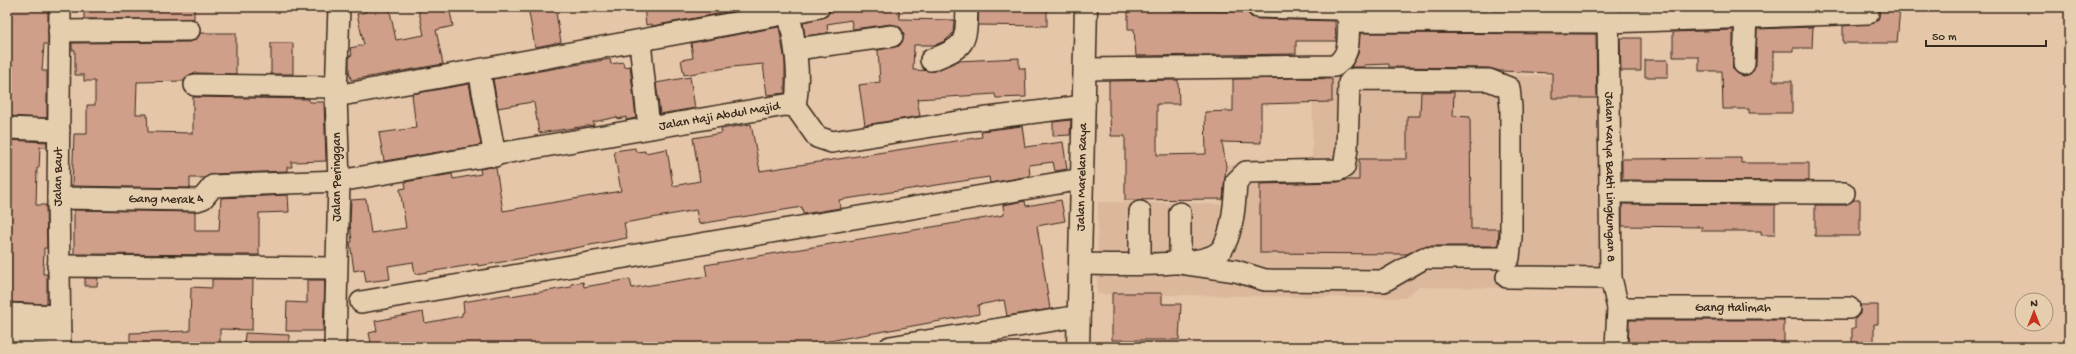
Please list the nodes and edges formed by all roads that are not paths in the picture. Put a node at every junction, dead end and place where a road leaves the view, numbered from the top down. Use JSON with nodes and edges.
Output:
{"nodes":[{"id":1,"x":60,"y":7,"type":"edge"},
{"id":2,"x":339,"y":7,"type":"edge"},
{"id":3,"x":819,"y":7,"type":"edge"},
{"id":4,"x":967,"y":7,"type":"edge"},
{"id":5,"x":1086,"y":7,"type":"edge"},
{"id":6,"x":1258,"y":7,"type":"edge"},
{"id":7,"x":789,"y":13,"type":"junction"},
{"id":8,"x":1868,"y":13,"type":"dead end"},
{"id":9,"x":1608,"y":14,"type":"edge"},
{"id":10,"x":1746,"y":16,"type":"junction"},
{"id":11,"x":1349,"y":21,"type":"junction"},
{"id":12,"x":189,"y":30,"type":"dead end"},
{"id":13,"x":59,"y":31,"type":"junction"},
{"id":14,"x":892,"y":36,"type":"dead end"},
{"id":15,"x":640,"y":42,"type":"junction"},
{"id":16,"x":796,"y":49,"type":"junction"},
{"id":17,"x":931,"y":60,"type":"dead end"},
{"id":18,"x":1744,"y":64,"type":"dead end"},
{"id":19,"x":1085,"y":69,"type":"junction"},
{"id":20,"x":479,"y":70,"type":"junction"},
{"id":21,"x":195,"y":85,"type":"dead end"},
{"id":22,"x":336,"y":91,"type":"junction"},
{"id":23,"x":796,"y":106,"type":"junction"},
{"id":24,"x":1084,"y":106,"type":"junction"},
{"id":25,"x":7,"y":128,"type":"edge"},
{"id":26,"x":649,"y":128,"type":"junction"},
{"id":27,"x":59,"y":130,"type":"junction"},
{"id":28,"x":495,"y":156,"type":"junction"},
{"id":29,"x":1082,"y":179,"type":"junction"},
{"id":30,"x":339,"y":181,"type":"junction"},
{"id":31,"x":1610,"y":192,"type":"junction"},
{"id":32,"x":1844,"y":194,"type":"dead end"},
{"id":33,"x":58,"y":198,"type":"junction"},
{"id":34,"x":1140,"y":212,"type":"dead end"},
{"id":35,"x":1180,"y":213,"type":"dead end"},
{"id":36,"x":1080,"y":261,"type":"junction"},
{"id":37,"x":1140,"y":263,"type":"junction"},
{"id":38,"x":1180,"y":263,"type":"junction"},
{"id":39,"x":58,"y":266,"type":"junction"},
{"id":40,"x":336,"y":268,"type":"junction"},
{"id":41,"x":1507,"y":277,"type":"dead end"},
{"id":42,"x":1611,"y":278,"type":"junction"},
{"id":43,"x":360,"y":302,"type":"dead end"},
{"id":44,"x":1618,"y":308,"type":"junction"},
{"id":45,"x":1849,"y":308,"type":"dead end"},
{"id":46,"x":7,"y":314,"type":"edge"},
{"id":47,"x":1079,"y":316,"type":"junction"},
{"id":48,"x":7,"y":332,"type":"edge"},
{"id":49,"x":60,"y":332,"type":"edge"},
{"id":50,"x":335,"y":347,"type":"edge"},
{"id":51,"x":890,"y":347,"type":"edge"},
{"id":52,"x":1078,"y":347,"type":"edge"},
{"id":53,"x":1616,"y":347,"type":"edge"}],
"edges":[{"from":1,"to":13,"type":"street","name":"Jalan Baut"},
{"from":2,"to":22,"type":"street","name":"Jalan Peringgan"},
{"from":3,"to":7,"type":"street"},
{"from":4,"to":17,"type":"street"},
{"from":5,"to":19,"type":"main road","name":"Jalan Marelan Raya"},
{"from":6,"to":11,"type":"street"},
{"from":7,"to":15,"type":"street"},
{"from":7,"to":16,"type":"street"},
{"from":8,"to":10,"type":"street"},
{"from":9,"to":10,"type":"street"},
{"from":9,"to":11,"type":"street"},
{"from":9,"to":31,"type":"street","name":"Jalan Karya Bakti Lingkungan 8"},
{"from":10,"to":18,"type":"street"},
{"from":11,"to":19,"type":"street"},
{"from":12,"to":13,"type":"street"},
{"from":13,"to":27,"type":"street","name":"Jalan Baut"},
{"from":14,"to":16,"type":"street"},
{"from":15,"to":20,"type":"street"},
{"from":15,"to":26,"type":"street"},
{"from":16,"to":23,"type":"street"},
{"from":19,"to":24,"type":"main road","name":"Jalan Marelan Raya"},
{"from":20,"to":22,"type":"street"},
{"from":20,"to":28,"type":"street"},
{"from":21,"to":22,"type":"street"},
{"from":22,"to":30,"type":"street","name":"Jalan Peringgan"},
{"from":23,"to":24,"type":"street","name":"Jalan Haji Abdul Majid"},
{"from":23,"to":26,"type":"street","name":"Jalan Haji Abdul Majid"},
{"from":24,"to":29,"type":"main road","name":"Jalan Marelan Raya"},
{"from":25,"to":27,"type":"street"},
{"from":26,"to":28,"type":"street","name":"Jalan Haji Abdul Majid"},
{"from":27,"to":33,"type":"street","name":"Jalan Baut"},
{"from":28,"to":30,"type":"street","name":"Jalan Haji Abdul Majid"},
{"from":29,"to":36,"type":"main road","name":"Jalan Marelan Raya"},
{"from":29,"to":43,"type":"street"},
{"from":30,"to":33,"type":"street","name":"Gang Merak 4"},
{"from":30,"to":40,"type":"street","name":"Jalan Peringgan"},
{"from":31,"to":32,"type":"street"},
{"from":31,"to":42,"type":"street","name":"Jalan Karya Bakti Lingkungan 8"},
{"from":33,"to":39,"type":"street","name":"Jalan Baut"},
{"from":34,"to":37,"type":"street"},
{"from":35,"to":38,"type":"street"},
{"from":36,"to":37,"type":"street"},
{"from":36,"to":47,"type":"main road","name":"Jalan Marelan Raya"},
{"from":37,"to":38,"type":"street"},
{"from":38,"to":38,"type":"street"},
{"from":39,"to":40,"type":"street"},
{"from":39,"to":49,"type":"street","name":"Jalan Baut"},
{"from":40,"to":50,"type":"street","name":"Jalan Peringgan"},
{"from":41,"to":42,"type":"street"},
{"from":42,"to":44,"type":"street","name":"Jalan Karya Bakti Lingkungan 8"},
{"from":44,"to":45,"type":"street","name":"Gang Halimah"},
{"from":44,"to":53,"type":"street","name":"Jalan Karya Bakti Lingkungan 8"},
{"from":46,"to":49,"type":"street"},
{"from":47,"to":51,"type":"street"},
{"from":47,"to":52,"type":"main road","name":"Jalan Marelan Raya"},
{"from":48,"to":49,"type":"street"}]}
